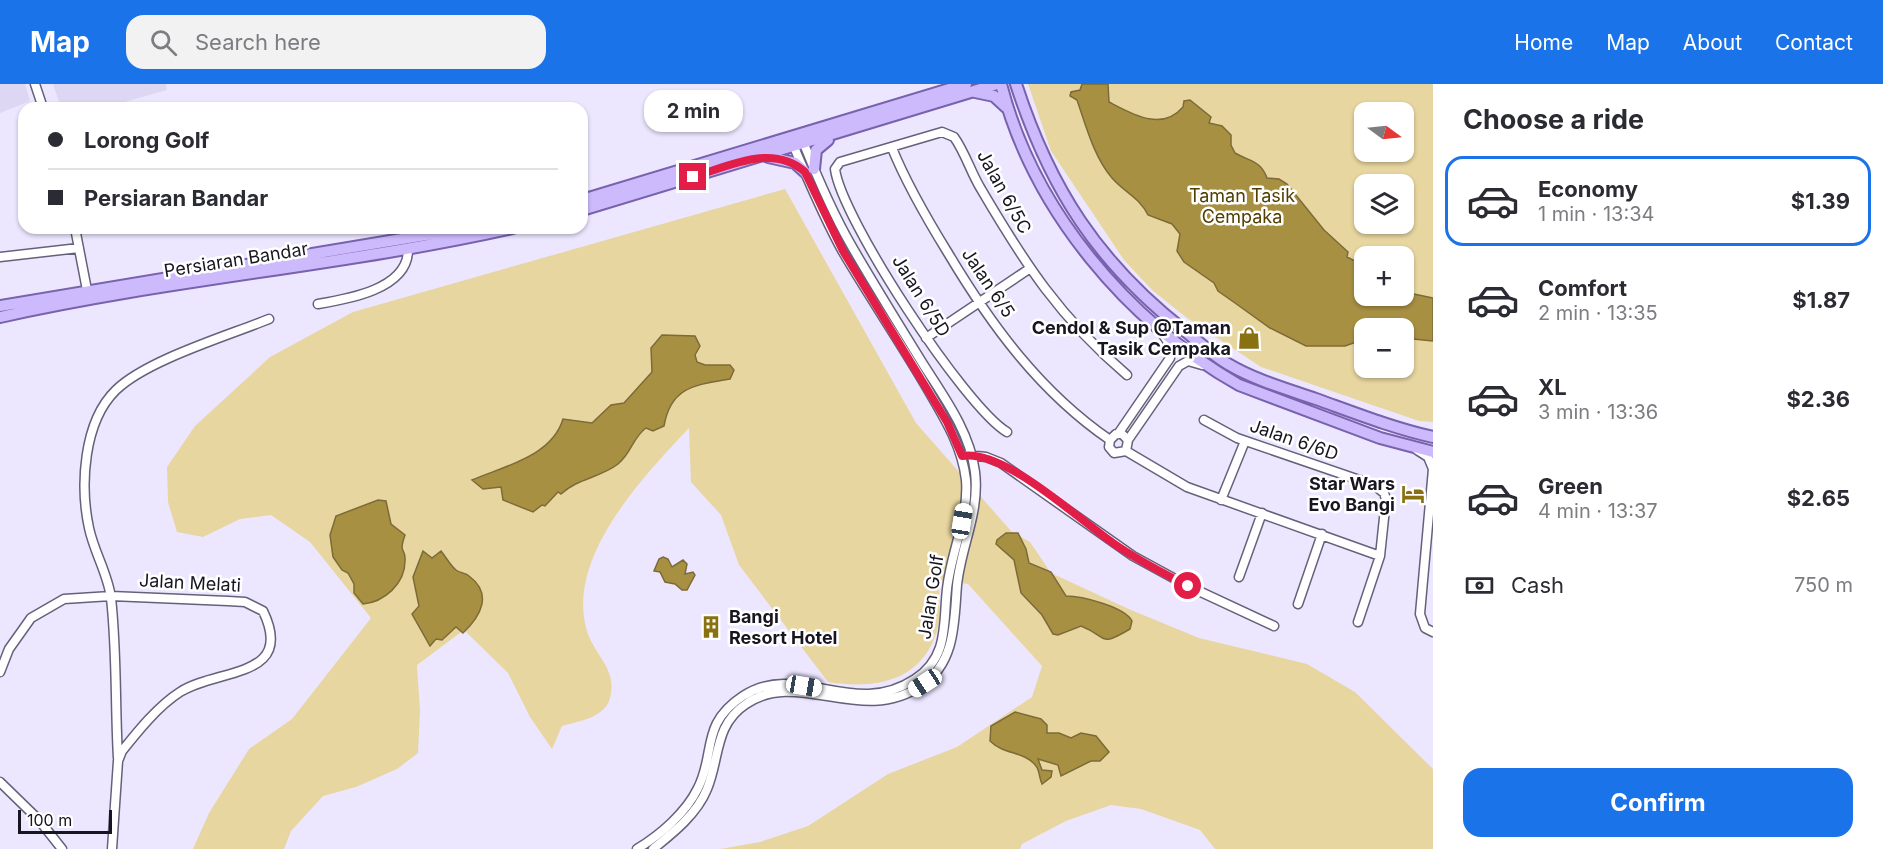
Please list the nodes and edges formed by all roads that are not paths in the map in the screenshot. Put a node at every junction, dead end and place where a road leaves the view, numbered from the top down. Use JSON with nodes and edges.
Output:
{"nodes":[{"id":1,"x":35,"y":84,"type":"edge"},
{"id":2,"x":999,"y":84,"type":"edge"},
{"id":3,"x":1010,"y":84,"type":"edge"},
{"id":4,"x":1016,"y":84,"type":"edge"},
{"id":5,"x":968,"y":86,"type":"edge"},
{"id":6,"x":41,"y":102,"type":"edge"},
{"id":7,"x":1008,"y":110,"type":"junction"},
{"id":8,"x":865,"y":114,"type":"junction"},
{"id":9,"x":836,"y":135,"type":"junction"},
{"id":10,"x":1036,"y":141,"type":"junction"},
{"id":11,"x":798,"y":144,"type":"junction"},
{"id":12,"x":892,"y":148,"type":"junction"},
{"id":13,"x":732,"y":154,"type":"junction"},
{"id":14,"x":760,"y":157,"type":"junction"},
{"id":15,"x":810,"y":171,"type":"junction"},
{"id":16,"x":588,"y":198,"type":"edge"},
{"id":17,"x":588,"y":208,"type":"edge"},
{"id":18,"x":76,"y":234,"type":"edge"},
{"id":19,"x":431,"y":234,"type":"edge"},
{"id":20,"x":484,"y":234,"type":"edge"},
{"id":21,"x":850,"y":245,"type":"junction"},
{"id":22,"x":79,"y":248,"type":"junction"},
{"id":23,"x":408,"y":250,"type":"junction"},
{"id":24,"x":843,"y":251,"type":"junction"},
{"id":25,"x":0,"y":257,"type":"edge"},
{"id":26,"x":1029,"y":269,"type":"junction"},
{"id":27,"x":87,"y":290,"type":"junction"},
{"id":28,"x":318,"y":304,"type":"dead end"},
{"id":29,"x":979,"y":304,"type":"junction"},
{"id":30,"x":0,"y":306,"type":"edge"},
{"id":31,"x":1140,"y":312,"type":"junction"},
{"id":32,"x":0,"y":317,"type":"edge"},
{"id":33,"x":268,"y":319,"type":"dead end"},
{"id":34,"x":927,"y":338,"type":"junction"},
{"id":35,"x":1218,"y":373,"type":"junction"},
{"id":36,"x":1127,"y":375,"type":"dead end"},
{"id":37,"x":1204,"y":420,"type":"dead end"},
{"id":38,"x":1007,"y":432,"type":"dead end"},
{"id":39,"x":1118,"y":434,"type":"junction"},
{"id":40,"x":1433,"y":437,"type":"edge"},
{"id":41,"x":967,"y":439,"type":"junction"},
{"id":42,"x":1110,"y":440,"type":"junction"},
{"id":43,"x":1128,"y":440,"type":"junction"},
{"id":44,"x":1245,"y":441,"type":"junction"},
{"id":45,"x":1411,"y":447,"type":"junction"},
{"id":46,"x":1126,"y":451,"type":"junction"},
{"id":47,"x":1433,"y":452,"type":"edge"},
{"id":48,"x":972,"y":454,"type":"junction"},
{"id":49,"x":962,"y":456,"type":"junction"},
{"id":50,"x":993,"y":459,"type":"junction"},
{"id":51,"x":975,"y":473,"type":"junction"},
{"id":52,"x":1433,"y":476,"type":"edge"},
{"id":53,"x":1221,"y":500,"type":"junction"},
{"id":54,"x":1262,"y":513,"type":"junction"},
{"id":55,"x":1322,"y":534,"type":"junction"},
{"id":56,"x":1380,"y":556,"type":"junction"},
{"id":57,"x":1239,"y":577,"type":"dead end"},
{"id":58,"x":111,"y":596,"type":"junction"},
{"id":59,"x":1298,"y":604,"type":"dead end"},
{"id":60,"x":1358,"y":622,"type":"dead end"},
{"id":61,"x":1274,"y":626,"type":"dead end"},
{"id":62,"x":1429,"y":630,"type":"edge"},
{"id":63,"x":0,"y":672,"type":"edge"},
{"id":64,"x":118,"y":761,"type":"junction"},
{"id":65,"x":0,"y":782,"type":"edge"},
{"id":66,"x":62,"y":849,"type":"edge"},
{"id":67,"x":112,"y":849,"type":"edge"},
{"id":68,"x":637,"y":849,"type":"edge"},
{"id":69,"x":653,"y":849,"type":"edge"}],
"edges":[{"from":1,"to":6,"type":"street"},
{"from":2,"to":5,"type":"main road"},
{"from":2,"to":7,"type":"main road"},
{"from":3,"to":10,"type":"main road"},
{"from":4,"to":10,"type":"main road"},
{"from":5,"to":7,"type":"main road"},
{"from":5,"to":8,"type":"main road"},
{"from":5,"to":9,"type":"main road"},
{"from":7,"to":31,"type":"main road"},
{"from":8,"to":11,"type":"main road"},
{"from":8,"to":13,"type":"main road"},
{"from":9,"to":11,"type":"main road"},
{"from":9,"to":15,"type":"main road"},
{"from":10,"to":40,"type":"main road"},
{"from":11,"to":13,"type":"main road"},
{"from":11,"to":14,"type":"main road"},
{"from":11,"to":15,"type":"street","name":"Jalan Golf"},
{"from":12,"to":26,"type":"street","name":"Jalan 6/5C"},
{"from":12,"to":29,"type":"street","name":"Jalan 6/5"},
{"from":12,"to":34,"type":"street","name":"Jalan 6/5D"},
{"from":13,"to":16,"type":"main road"},
{"from":14,"to":15,"type":"main road"},
{"from":14,"to":17,"type":"main road"},
{"from":15,"to":21,"type":"street","name":"Jalan Golf"},
{"from":15,"to":24,"type":"street","name":"Jalan Golf"},
{"from":18,"to":22,"type":"street"},
{"from":19,"to":27,"type":"main road","name":"Persiaran Bandar"},
{"from":20,"to":23,"type":"main road","name":"Persiaran Bandar"},
{"from":21,"to":24,"type":"street"},
{"from":21,"to":41,"type":"street","name":"Jalan Golf"},
{"from":22,"to":25,"type":"street"},
{"from":22,"to":27,"type":"street"},
{"from":23,"to":28,"type":"street"},
{"from":23,"to":32,"type":"main road","name":"Persiaran Bandar"},
{"from":24,"to":49,"type":"street","name":"Jalan Golf"},
{"from":26,"to":29,"type":"street"},
{"from":26,"to":36,"type":"street","name":"Jalan 6/5C"},
{"from":27,"to":30,"type":"main road","name":"Persiaran Bandar"},
{"from":29,"to":34,"type":"street"},
{"from":29,"to":42,"type":"street","name":"Jalan 6/5"},
{"from":31,"to":35,"type":"main road"},
{"from":31,"to":39,"type":"street"},
{"from":33,"to":58,"type":"street"},
{"from":34,"to":38,"type":"street","name":"Jalan 6/5D"},
{"from":35,"to":43,"type":"street"},
{"from":35,"to":45,"type":"main road"},
{"from":37,"to":44,"type":"street","name":"Jalan 6/6D"},
{"from":39,"to":42,"type":"street"},
{"from":39,"to":43,"type":"street"},
{"from":41,"to":48,"type":"street","name":"Jalan Golf"},
{"from":41,"to":50,"type":"street"},
{"from":42,"to":46,"type":"street"},
{"from":43,"to":46,"type":"street"},
{"from":44,"to":53,"type":"street"},
{"from":44,"to":56,"type":"street","name":"Jalan 6/6D"},
{"from":45,"to":47,"type":"main road"},
{"from":45,"to":52,"type":"street"},
{"from":46,"to":53,"type":"street"},
{"from":48,"to":49,"type":"street"},
{"from":48,"to":50,"type":"street"},
{"from":48,"to":51,"type":"street","name":"Jalan Golf"},
{"from":49,"to":68,"type":"street","name":"Jalan Golf"},
{"from":50,"to":51,"type":"street"},
{"from":50,"to":61,"type":"street"},
{"from":51,"to":69,"type":"street","name":"Jalan Golf"},
{"from":52,"to":62,"type":"street"},
{"from":53,"to":54,"type":"street"},
{"from":54,"to":55,"type":"street"},
{"from":54,"to":57,"type":"street"},
{"from":55,"to":56,"type":"street"},
{"from":55,"to":59,"type":"street"},
{"from":56,"to":60,"type":"street","name":"Jalan 6/6D"},
{"from":58,"to":63,"type":"street"},
{"from":58,"to":64,"type":"street"},
{"from":58,"to":64,"type":"street","name":"Jalan Melati"},
{"from":64,"to":67,"type":"street","name":"Jalan Melati"},
{"from":65,"to":66,"type":"street"}]}
